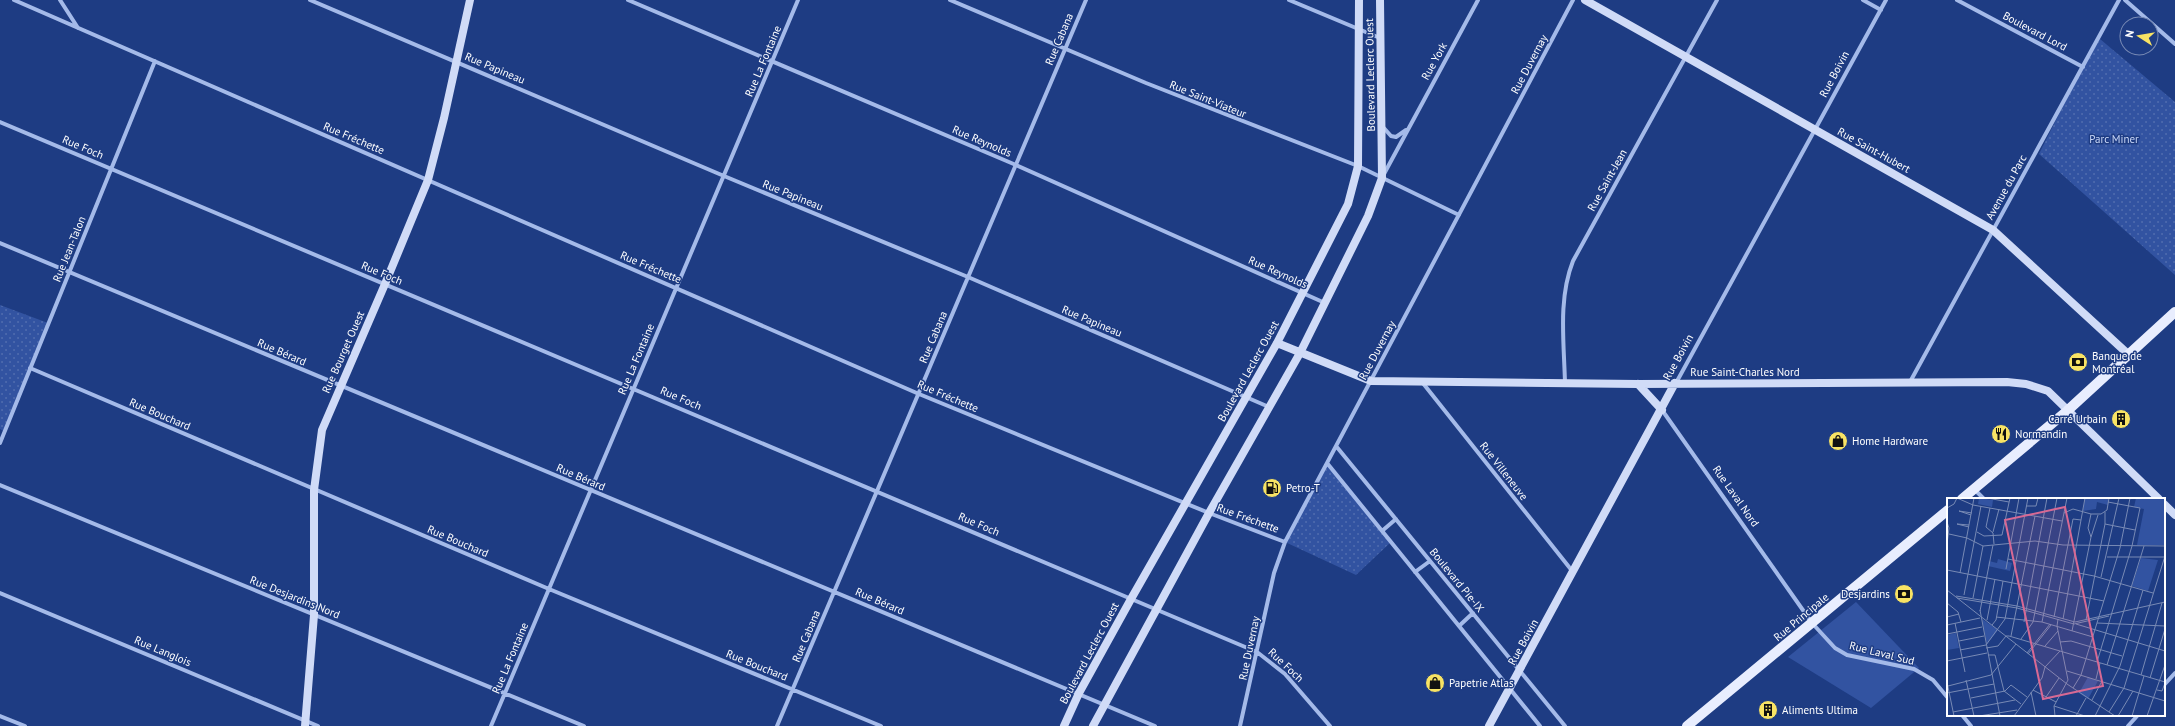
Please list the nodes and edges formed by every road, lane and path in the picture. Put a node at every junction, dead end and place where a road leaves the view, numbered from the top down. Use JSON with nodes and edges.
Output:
{"nodes":[{"id":1,"x":14,"y":0,"type":"edge"},
{"id":2,"x":60,"y":0,"type":"edge"},
{"id":3,"x":310,"y":0,"type":"edge"},
{"id":4,"x":470,"y":0,"type":"edge"},
{"id":5,"x":628,"y":0,"type":"edge"},
{"id":6,"x":798,"y":0,"type":"edge"},
{"id":7,"x":950,"y":0,"type":"edge"},
{"id":8,"x":1086,"y":0,"type":"edge"},
{"id":9,"x":1289,"y":0,"type":"edge"},
{"id":10,"x":1359,"y":0,"type":"edge"},
{"id":11,"x":1380,"y":0,"type":"edge"},
{"id":12,"x":1478,"y":0,"type":"edge"},
{"id":13,"x":1573,"y":0,"type":"edge"},
{"id":14,"x":1585,"y":0,"type":"edge"},
{"id":15,"x":1717,"y":0,"type":"edge"},
{"id":16,"x":1863,"y":0,"type":"edge"},
{"id":17,"x":1886,"y":0,"type":"edge"},
{"id":18,"x":1957,"y":0,"type":"edge"},
{"id":19,"x":2119,"y":0,"type":"edge"},
{"id":20,"x":2125,"y":0,"type":"edge"},
{"id":21,"x":1881,"y":10,"type":"junction"},
{"id":22,"x":78,"y":28,"type":"junction"},
{"id":23,"x":1359,"y":29,"type":"junction"},
{"id":24,"x":1380,"y":38,"type":"junction"},
{"id":25,"x":2175,"y":44,"type":"edge"},
{"id":26,"x":1065,"y":49,"type":"junction"},
{"id":27,"x":1685,"y":57,"type":"junction"},
{"id":28,"x":155,"y":61,"type":"junction"},
{"id":29,"x":457,"y":62,"type":"junction"},
{"id":30,"x":772,"y":62,"type":"junction"},
{"id":31,"x":2083,"y":67,"type":"junction"},
{"id":32,"x":0,"y":122,"type":"edge"},
{"id":33,"x":1382,"y":125,"type":"junction"},
{"id":34,"x":1407,"y":130,"type":"junction"},
{"id":35,"x":1816,"y":130,"type":"junction"},
{"id":36,"x":1016,"y":165,"type":"junction"},
{"id":37,"x":1358,"y":166,"type":"junction"},
{"id":38,"x":111,"y":169,"type":"junction"},
{"id":39,"x":724,"y":176,"type":"junction"},
{"id":40,"x":1382,"y":178,"type":"junction"},
{"id":41,"x":428,"y":180,"type":"junction"},
{"id":42,"x":1459,"y":215,"type":"junction"},
{"id":43,"x":1993,"y":230,"type":"junction"},
{"id":44,"x":0,"y":243,"type":"edge"},
{"id":45,"x":69,"y":273,"type":"junction"},
{"id":46,"x":968,"y":277,"type":"junction"},
{"id":47,"x":385,"y":284,"type":"junction"},
{"id":48,"x":676,"y":288,"type":"junction"},
{"id":49,"x":1303,"y":293,"type":"junction"},
{"id":50,"x":1326,"y":303,"type":"junction"},
{"id":51,"x":2175,"y":312,"type":"edge"},
{"id":52,"x":1276,"y":343,"type":"junction"},
{"id":53,"x":1300,"y":353,"type":"junction"},
{"id":54,"x":2128,"y":354,"type":"junction"},
{"id":55,"x":30,"y":368,"type":"junction"},
{"id":56,"x":1371,"y":381,"type":"junction"},
{"id":57,"x":1422,"y":381,"type":"junction"},
{"id":58,"x":1910,"y":382,"type":"junction"},
{"id":59,"x":1565,"y":383,"type":"junction"},
{"id":60,"x":1676,"y":383,"type":"junction"},
{"id":61,"x":1638,"y":384,"type":"junction"},
{"id":62,"x":340,"y":386,"type":"junction"},
{"id":63,"x":634,"y":388,"type":"junction"},
{"id":64,"x":919,"y":394,"type":"junction"},
{"id":65,"x":1246,"y":396,"type":"junction"},
{"id":66,"x":1269,"y":407,"type":"junction"},
{"id":67,"x":1662,"y":410,"type":"junction"},
{"id":68,"x":2068,"y":411,"type":"junction"},
{"id":69,"x":0,"y":443,"type":"edge"},
{"id":70,"x":1336,"y":446,"type":"junction"},
{"id":71,"x":1327,"y":463,"type":"junction"},
{"id":72,"x":0,"y":485,"type":"edge"},
{"id":73,"x":1974,"y":489,"type":"junction"},
{"id":74,"x":314,"y":490,"type":"junction"},
{"id":75,"x":590,"y":491,"type":"junction"},
{"id":76,"x":877,"y":491,"type":"junction"},
{"id":77,"x":1963,"y":498,"type":"edge"},
{"id":78,"x":1983,"y":498,"type":"edge"},
{"id":79,"x":2158,"y":498,"type":"edge"},
{"id":80,"x":1186,"y":504,"type":"junction"},
{"id":81,"x":2165,"y":505,"type":"edge"},
{"id":82,"x":1947,"y":511,"type":"edge"},
{"id":83,"x":1209,"y":513,"type":"junction"},
{"id":84,"x":2175,"y":515,"type":"edge"},
{"id":85,"x":1396,"y":519,"type":"junction"},
{"id":86,"x":1382,"y":531,"type":"junction"},
{"id":87,"x":1285,"y":542,"type":"junction"},
{"id":88,"x":1430,"y":561,"type":"junction"},
{"id":89,"x":1415,"y":572,"type":"junction"},
{"id":90,"x":1573,"y":572,"type":"junction"},
{"id":91,"x":548,"y":589,"type":"junction"},
{"id":92,"x":834,"y":592,"type":"junction"},
{"id":93,"x":0,"y":593,"type":"edge"},
{"id":94,"x":1131,"y":599,"type":"junction"},
{"id":95,"x":1157,"y":611,"type":"junction"},
{"id":96,"x":1473,"y":613,"type":"junction"},
{"id":97,"x":314,"y":615,"type":"junction"},
{"id":98,"x":1812,"y":623,"type":"junction"},
{"id":99,"x":1459,"y":626,"type":"junction"},
{"id":100,"x":1258,"y":652,"type":"junction"},
{"id":101,"x":1520,"y":670,"type":"junction"},
{"id":102,"x":2175,"y":673,"type":"edge"},
{"id":103,"x":2165,"y":683,"type":"edge"},
{"id":104,"x":1510,"y":688,"type":"junction"},
{"id":105,"x":793,"y":689,"type":"junction"},
{"id":106,"x":504,"y":693,"type":"junction"},
{"id":107,"x":1079,"y":694,"type":"junction"},
{"id":108,"x":1947,"y":697,"type":"edge"},
{"id":109,"x":1103,"y":705,"type":"junction"},
{"id":110,"x":0,"y":716,"type":"edge"},
{"id":111,"x":1963,"y":716,"type":"edge"},
{"id":112,"x":2137,"y":716,"type":"edge"},
{"id":113,"x":306,"y":723,"type":"edge"},
{"id":114,"x":25,"y":726,"type":"edge"},
{"id":115,"x":318,"y":726,"type":"edge"},
{"id":116,"x":490,"y":726,"type":"edge"},
{"id":117,"x":584,"y":726,"type":"edge"},
{"id":118,"x":778,"y":726,"type":"edge"},
{"id":119,"x":881,"y":726,"type":"edge"},
{"id":120,"x":1064,"y":726,"type":"edge"},
{"id":121,"x":1093,"y":726,"type":"edge"},
{"id":122,"x":1154,"y":726,"type":"edge"},
{"id":123,"x":1240,"y":726,"type":"edge"},
{"id":124,"x":1330,"y":726,"type":"edge"},
{"id":125,"x":1489,"y":726,"type":"edge"},
{"id":126,"x":1540,"y":726,"type":"edge"},
{"id":127,"x":1565,"y":726,"type":"edge"},
{"id":128,"x":1687,"y":726,"type":"edge"},
{"id":129,"x":1971,"y":726,"type":"edge"},
{"id":130,"x":2128,"y":726,"type":"edge"}],
"edges":[{"from":1,"to":22,"type":"street","name":"Rue Fréchette"},
{"from":2,"to":22,"type":"street"},
{"from":3,"to":29,"type":"street","name":"Rue Papineau"},
{"from":4,"to":29,"type":"street","name":"Rue Bourget Ouest"},
{"from":5,"to":30,"type":"street","name":"Rue Reynolds"},
{"from":6,"to":30,"type":"street","name":"Rue La Fontaine"},
{"from":7,"to":26,"type":"street","name":"Rue Saint-Viateur"},
{"from":8,"to":26,"type":"street","name":"Rue Cabana"},
{"from":9,"to":23,"type":"street"},
{"from":10,"to":23,"type":"street","name":"Boulevard Leclerc Ouest"},
{"from":11,"to":24,"type":"street","name":"Boulevard Leclerc Ouest"},
{"from":12,"to":34,"type":"street","name":"Rue York"},
{"from":13,"to":42,"type":"street","name":"Rue Duvernay"},
{"from":14,"to":27,"type":"street","name":"Rue Saint-Hubert"},
{"from":15,"to":27,"type":"street","name":"Rue Saint-Jean"},
{"from":16,"to":21,"type":"street"},
{"from":17,"to":21,"type":"street","name":"Rue Boivin"},
{"from":18,"to":31,"type":"street","name":"Boulevard Lord"},
{"from":19,"to":31,"type":"street","name":"Avenue du Parc"},
{"from":20,"to":25,"type":"street"},
{"from":21,"to":35,"type":"street","name":"Rue Boivin"},
{"from":22,"to":28,"type":"street","name":"Rue Fréchette"},
{"from":23,"to":24,"type":"street"},
{"from":23,"to":37,"type":"street","name":"Boulevard Leclerc Ouest"},
{"from":24,"to":33,"type":"street","name":"Boulevard Leclerc Ouest"},
{"from":26,"to":36,"type":"street","name":"Rue Cabana"},
{"from":26,"to":37,"type":"street","name":"Rue Saint-Viateur"},
{"from":27,"to":35,"type":"street","name":"Rue Saint-Hubert"},
{"from":27,"to":59,"type":"street","name":"Rue Saint-Jean"},
{"from":28,"to":38,"type":"street","name":"Rue Jean-Talon"},
{"from":28,"to":41,"type":"street","name":"Rue Fréchette"},
{"from":29,"to":39,"type":"street","name":"Rue Papineau"},
{"from":29,"to":41,"type":"street","name":"Rue Bourget Ouest"},
{"from":30,"to":36,"type":"street","name":"Rue Reynolds"},
{"from":30,"to":39,"type":"street","name":"Rue La Fontaine"},
{"from":31,"to":43,"type":"street","name":"Avenue du Parc"},
{"from":32,"to":38,"type":"street","name":"Rue Foch"},
{"from":33,"to":34,"type":"street"},
{"from":33,"to":40,"type":"street","name":"Boulevard Leclerc Ouest"},
{"from":34,"to":40,"type":"street","name":"Rue York"},
{"from":35,"to":43,"type":"street","name":"Rue Saint-Hubert"},
{"from":35,"to":60,"type":"street","name":"Rue Boivin"},
{"from":36,"to":46,"type":"street","name":"Rue Cabana"},
{"from":36,"to":49,"type":"street","name":"Rue Reynolds"},
{"from":37,"to":40,"type":"street","name":"Rue Saint-Viateur"},
{"from":37,"to":49,"type":"street","name":"Boulevard Leclerc Ouest"},
{"from":38,"to":45,"type":"street","name":"Rue Jean-Talon"},
{"from":38,"to":47,"type":"street","name":"Rue Foch"},
{"from":39,"to":46,"type":"street","name":"Rue Papineau"},
{"from":39,"to":48,"type":"street","name":"Rue La Fontaine"},
{"from":40,"to":42,"type":"street","name":"Rue Saint-Viateur"},
{"from":40,"to":50,"type":"street","name":"Boulevard Leclerc Ouest"},
{"from":41,"to":47,"type":"street","name":"Rue Bourget Ouest"},
{"from":41,"to":48,"type":"street","name":"Rue Fréchette"},
{"from":42,"to":56,"type":"street","name":"Rue Duvernay"},
{"from":43,"to":54,"type":"street","name":"Rue Saint-Hubert"},
{"from":43,"to":58,"type":"street","name":"Avenue du Parc"},
{"from":44,"to":45,"type":"street","name":"Rue Bérard"},
{"from":45,"to":55,"type":"street","name":"Rue Jean-Talon"},
{"from":45,"to":62,"type":"street","name":"Rue Bérard"},
{"from":46,"to":64,"type":"street","name":"Rue Cabana"},
{"from":46,"to":65,"type":"street","name":"Rue Papineau"},
{"from":47,"to":62,"type":"street","name":"Rue Bourget Ouest"},
{"from":47,"to":63,"type":"street","name":"Rue Foch"},
{"from":48,"to":63,"type":"street","name":"Rue La Fontaine"},
{"from":48,"to":64,"type":"street","name":"Rue Fréchette"},
{"from":49,"to":50,"type":"street","name":"Rue Reynolds"},
{"from":49,"to":52,"type":"street","name":"Boulevard Leclerc Ouest"},
{"from":50,"to":53,"type":"street","name":"Boulevard Leclerc Ouest"},
{"from":51,"to":54,"type":"main road"},
{"from":52,"to":53,"type":"street","name":"Rue Saint-Charles Nord"},
{"from":52,"to":65,"type":"street","name":"Boulevard Leclerc Ouest"},
{"from":53,"to":56,"type":"street","name":"Rue Saint-Charles Nord"},
{"from":53,"to":66,"type":"street","name":"Boulevard Leclerc Ouest"},
{"from":54,"to":68,"type":"main road"},
{"from":55,"to":69,"type":"street","name":"Rue Jean-Talon"},
{"from":55,"to":74,"type":"street","name":"Rue Bouchard"},
{"from":56,"to":57,"type":"street","name":"Rue Saint-Charles Nord"},
{"from":56,"to":70,"type":"street","name":"Rue Duvernay"},
{"from":57,"to":59,"type":"street","name":"Rue Saint-Charles Nord"},
{"from":57,"to":90,"type":"street","name":"Rue Villeneuve"},
{"from":58,"to":60,"type":"street","name":"Rue Saint-Charles Nord"},
{"from":58,"to":68,"type":"street","name":"Rue Saint-Charles Nord"},
{"from":59,"to":61,"type":"street","name":"Rue Saint-Charles Nord"},
{"from":60,"to":61,"type":"street","name":"Rue Saint-Charles Nord"},
{"from":60,"to":67,"type":"street","name":"Rue Boivin"},
{"from":61,"to":67,"type":"street","name":"Rue Laval Nord"},
{"from":62,"to":74,"type":"street","name":"Rue Bourget Ouest"},
{"from":62,"to":75,"type":"street","name":"Rue Bérard"},
{"from":63,"to":75,"type":"street","name":"Rue La Fontaine"},
{"from":63,"to":76,"type":"street","name":"Rue Foch"},
{"from":64,"to":76,"type":"street","name":"Rue Cabana"},
{"from":64,"to":80,"type":"street","name":"Rue Fréchette"},
{"from":65,"to":66,"type":"street","name":"Rue Papineau"},
{"from":65,"to":80,"type":"street","name":"Boulevard Leclerc Ouest"},
{"from":66,"to":83,"type":"street","name":"Boulevard Leclerc Ouest"},
{"from":67,"to":90,"type":"street","name":"Rue Boivin"},
{"from":67,"to":98,"type":"street","name":"Rue Laval Nord"},
{"from":68,"to":73,"type":"main road"},
{"from":68,"to":79,"type":"street","name":"Rue Saint-Charles Nord"},
{"from":70,"to":71,"type":"street","name":"Rue Duvernay"},
{"from":70,"to":85,"type":"street","name":"Boulevard Pie-IX"},
{"from":71,"to":86,"type":"street"},
{"from":71,"to":87,"type":"street","name":"Rue Duvernay"},
{"from":72,"to":97,"type":"street","name":"Rue Desjardins Nord"},
{"from":73,"to":77,"type":"main road"},
{"from":73,"to":78,"type":"street"},
{"from":74,"to":91,"type":"street","name":"Rue Bouchard"},
{"from":74,"to":97,"type":"street","name":"Rue Bourget Ouest"},
{"from":75,"to":91,"type":"street","name":"Rue La Fontaine"},
{"from":75,"to":92,"type":"street","name":"Rue Bérard"},
{"from":76,"to":92,"type":"street","name":"Rue Cabana"},
{"from":76,"to":94,"type":"street","name":"Rue Foch"},
{"from":80,"to":83,"type":"street","name":"Rue Fréchette"},
{"from":80,"to":94,"type":"street","name":"Boulevard Leclerc Ouest"},
{"from":81,"to":84,"type":"street"},
{"from":82,"to":98,"type":"main road","name":"Rue Principale"},
{"from":83,"to":87,"type":"street","name":"Rue Fréchette"},
{"from":83,"to":95,"type":"street","name":"Boulevard Leclerc Ouest"},
{"from":85,"to":86,"type":"street"},
{"from":85,"to":88,"type":"street","name":"Boulevard Pie-IX"},
{"from":86,"to":89,"type":"street"},
{"from":87,"to":100,"type":"street","name":"Rue Duvernay"},
{"from":88,"to":89,"type":"street"},
{"from":88,"to":96,"type":"street","name":"Boulevard Pie-IX"},
{"from":89,"to":99,"type":"street"},
{"from":90,"to":101,"type":"street","name":"Rue Boivin"},
{"from":91,"to":105,"type":"street","name":"Rue Bouchard"},
{"from":91,"to":106,"type":"street","name":"Rue La Fontaine"},
{"from":92,"to":105,"type":"street","name":"Rue Cabana"},
{"from":92,"to":107,"type":"street","name":"Rue Bérard"},
{"from":93,"to":113,"type":"street","name":"Rue Langlois"},
{"from":94,"to":95,"type":"street","name":"Rue Foch"},
{"from":94,"to":107,"type":"street","name":"Boulevard Leclerc Ouest"},
{"from":95,"to":100,"type":"street","name":"Rue Foch"},
{"from":95,"to":109,"type":"street","name":"Boulevard Leclerc Ouest"},
{"from":96,"to":99,"type":"street"},
{"from":96,"to":101,"type":"street","name":"Boulevard Pie-IX"},
{"from":97,"to":106,"type":"street","name":"Rue Desjardins Nord"},
{"from":97,"to":113,"type":"street","name":"Rue Bourget Ouest"},
{"from":98,"to":108,"type":"street","name":"Rue Laval Sud"},
{"from":98,"to":128,"type":"main road","name":"Rue Principale"},
{"from":99,"to":104,"type":"street"},
{"from":100,"to":123,"type":"street","name":"Rue Duvernay"},
{"from":100,"to":124,"type":"street","name":"Rue Foch"},
{"from":101,"to":104,"type":"street","name":"Rue Boivin"},
{"from":101,"to":127,"type":"street","name":"Boulevard Pie-IX"},
{"from":102,"to":103,"type":"street"},
{"from":104,"to":125,"type":"street","name":"Rue Boivin"},
{"from":104,"to":126,"type":"street"},
{"from":105,"to":118,"type":"street","name":"Rue Cabana"},
{"from":105,"to":119,"type":"street","name":"Rue Bouchard"},
{"from":106,"to":116,"type":"street","name":"Rue La Fontaine"},
{"from":106,"to":117,"type":"street","name":"Rue Desjardins Nord"},
{"from":107,"to":109,"type":"street","name":"Rue Bérard"},
{"from":107,"to":120,"type":"street","name":"Boulevard Leclerc Ouest"},
{"from":109,"to":121,"type":"street","name":"Boulevard Leclerc Ouest"},
{"from":109,"to":122,"type":"street","name":"Rue Bérard"},
{"from":110,"to":114,"type":"street"},
{"from":111,"to":129,"type":"street"},
{"from":112,"to":130,"type":"street"},
{"from":113,"to":115,"type":"street","name":"Rue Langlois"}]}
